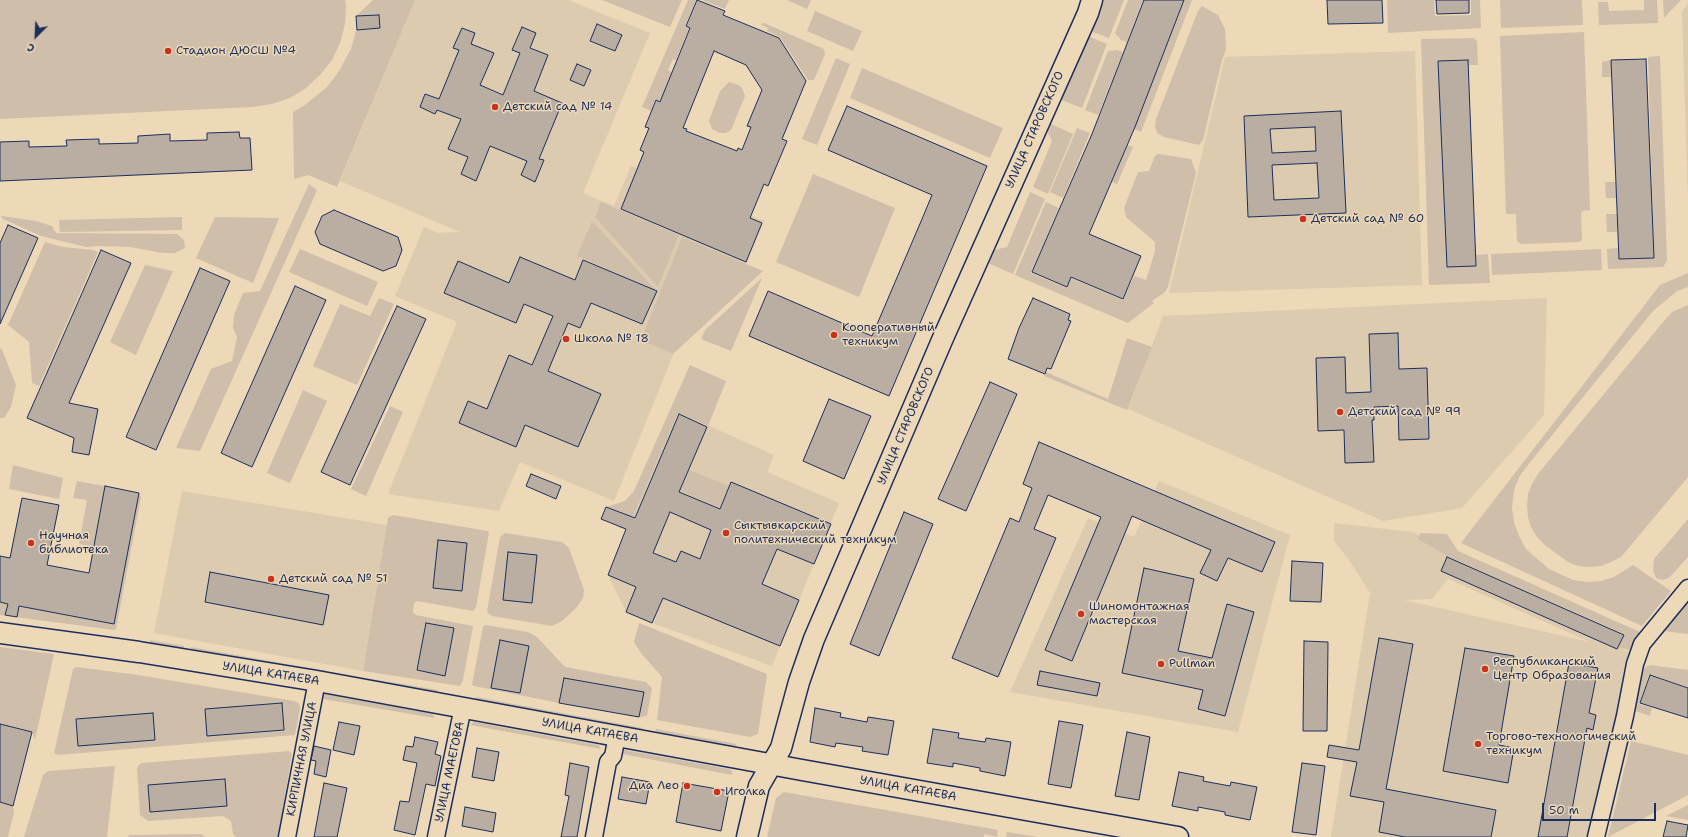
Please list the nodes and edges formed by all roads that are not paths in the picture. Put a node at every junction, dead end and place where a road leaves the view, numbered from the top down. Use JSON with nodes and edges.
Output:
{"nodes":[{"id":1,"x":1092,"y":0,"type":"edge"},
{"id":2,"x":1688,"y":588,"type":"edge"},
{"id":3,"x":0,"y":633,"type":"edge"},
{"id":4,"x":317,"y":681,"type":"junction"},
{"id":5,"x":463,"y":708,"type":"junction"},
{"id":6,"x":617,"y":736,"type":"junction"},
{"id":7,"x":771,"y":765,"type":"junction"},
{"id":8,"x":287,"y":837,"type":"edge"},
{"id":9,"x":436,"y":837,"type":"edge"},
{"id":10,"x":594,"y":837,"type":"edge"},
{"id":11,"x":747,"y":837,"type":"edge"},
{"id":12,"x":1178,"y":837,"type":"edge"},
{"id":13,"x":1596,"y":837,"type":"edge"}],
"edges":[{"from":1,"to":7,"type":"street","name":"УЛИЦА СТАРОВСКОГО"},
{"from":2,"to":13,"type":"street"},
{"from":3,"to":4,"type":"street","name":"УЛИЦА КАТАЕВА"},
{"from":4,"to":5,"type":"street","name":"УЛИЦА КАТАЕВА"},
{"from":4,"to":8,"type":"street","name":"КИРПИЧНАЯ УЛИЦА"},
{"from":5,"to":6,"type":"street","name":"УЛИЦА КАТАЕВА"},
{"from":5,"to":9,"type":"street","name":"УЛИЦА МАЕГОВА"},
{"from":6,"to":7,"type":"street","name":"УЛИЦА КАТАЕВА"},
{"from":6,"to":10,"type":"street"},
{"from":7,"to":11,"type":"street","name":"УЛИЦА СТАРОВСКОГО"},
{"from":7,"to":12,"type":"street","name":"УЛИЦА КАТАЕВА"}]}
